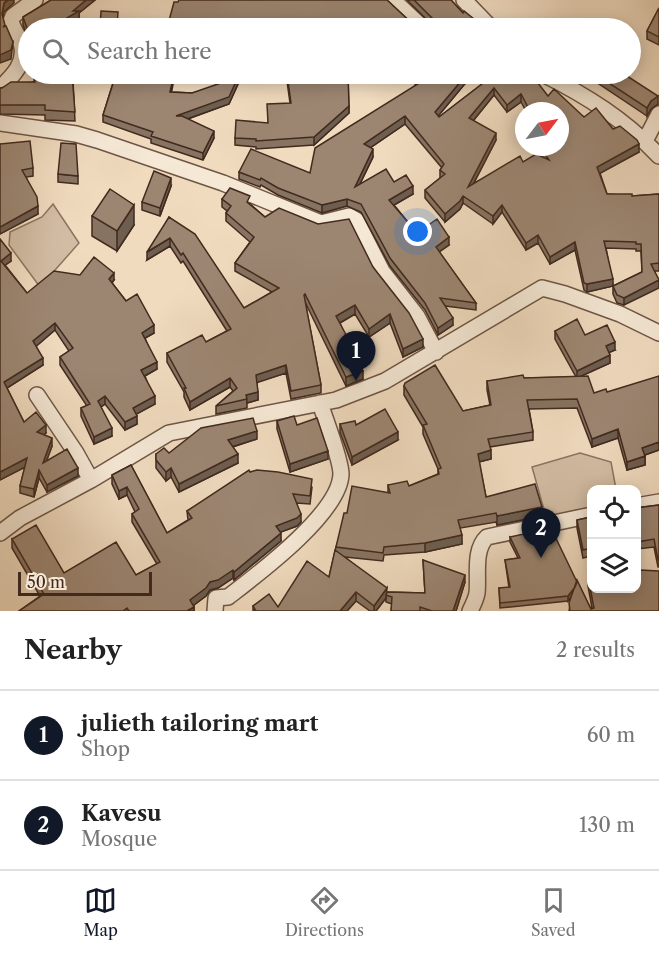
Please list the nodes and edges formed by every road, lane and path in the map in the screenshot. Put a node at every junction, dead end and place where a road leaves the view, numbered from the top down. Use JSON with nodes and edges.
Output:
{"nodes":[{"id":1,"x":36,"y":0,"type":"edge"},
{"id":2,"x":393,"y":0,"type":"edge"},
{"id":3,"x":464,"y":0,"type":"edge"},
{"id":4,"x":412,"y":18,"type":"edge"},
{"id":5,"x":481,"y":18,"type":"edge"},
{"id":6,"x":18,"y":36,"type":"edge"},
{"id":7,"x":18,"y":68,"type":"edge"},
{"id":8,"x":563,"y":84,"type":"edge"},
{"id":9,"x":0,"y":88,"type":"edge"},
{"id":10,"x":659,"y":114,"type":"edge"},
{"id":11,"x":0,"y":123,"type":"edge"},
{"id":12,"x":645,"y":141,"type":"junction"},
{"id":13,"x":659,"y":156,"type":"edge"},
{"id":14,"x":659,"y":333,"type":"edge"},
{"id":15,"x":436,"y":352,"type":"junction"},
{"id":16,"x":37,"y":394,"type":"dead end"},
{"id":17,"x":320,"y":403,"type":"junction"},
{"id":18,"x":91,"y":480,"type":"junction"},
{"id":19,"x":659,"y":502,"type":"edge"},
{"id":20,"x":641,"y":505,"type":"edge"},
{"id":21,"x":587,"y":516,"type":"edge"},
{"id":22,"x":0,"y":533,"type":"edge"},
{"id":23,"x":215,"y":611,"type":"edge"},
{"id":24,"x":470,"y":611,"type":"edge"}],
"edges":[{"from":1,"to":6,"type":"street"},
{"from":2,"to":4,"type":"street"},
{"from":3,"to":5,"type":"street"},
{"from":7,"to":9,"type":"street"},
{"from":8,"to":12,"type":"street"},
{"from":10,"to":12,"type":"street"},
{"from":11,"to":15,"type":"street"},
{"from":12,"to":13,"type":"street"},
{"from":14,"to":15,"type":"street"},
{"from":15,"to":17,"type":"street"},
{"from":16,"to":18,"type":"street"},
{"from":17,"to":18,"type":"street"},
{"from":17,"to":23,"type":"street"},
{"from":18,"to":22,"type":"street"},
{"from":19,"to":20,"type":"street"},
{"from":21,"to":24,"type":"street"}]}
